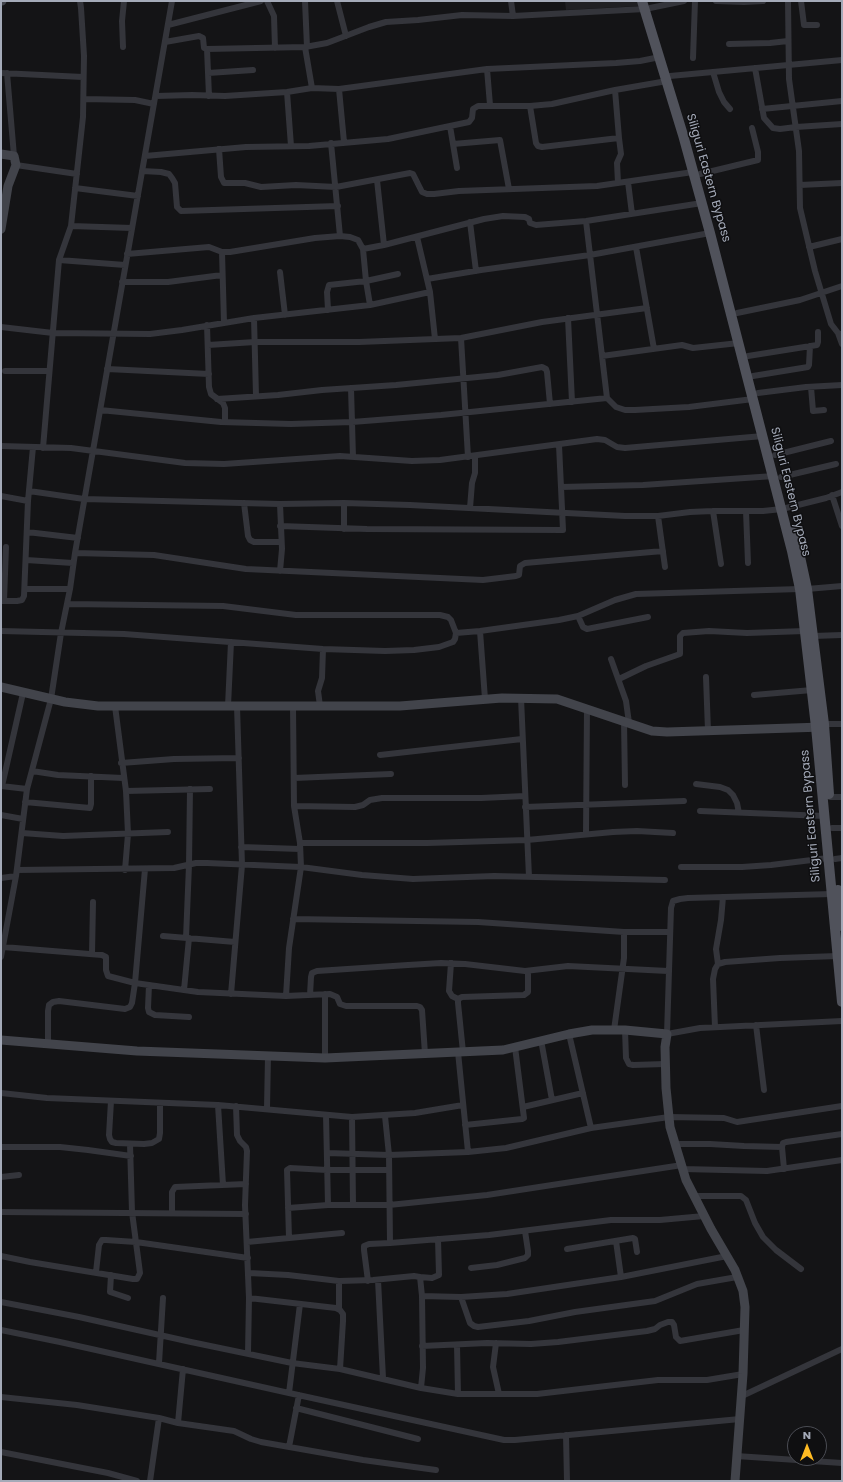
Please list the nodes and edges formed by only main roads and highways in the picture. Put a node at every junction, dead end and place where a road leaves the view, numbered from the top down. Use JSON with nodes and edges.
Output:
{"nodes":[{"id":1,"x":646,"y":5,"type":"edge"},
{"id":2,"x":668,"y":78,"type":"junction"},
{"id":3,"x":697,"y":173,"type":"junction"},
{"id":4,"x":756,"y":396,"type":"junction"},
{"id":5,"x":777,"y":476,"type":"junction"},
{"id":6,"x":809,"y":634,"type":"junction"},
{"id":7,"x":821,"y":726,"type":"junction"},
{"id":8,"x":837,"y":828,"type":"edge"},
{"id":9,"x":835,"y":858,"type":"edge"},
{"id":10,"x":838,"y":896,"type":"edge"},
{"id":11,"x":842,"y":926,"type":"edge"},
{"id":12,"x":842,"y":1002,"type":"edge"}],
"edges":[{"from":1,"to":2,"type":"main road","name":"Siliguri Eastern Bypass"},
{"from":1,"to":2,"type":"main road","name":"Siliguri Eastern Bypass"},
{"from":2,"to":3,"type":"main road","name":"Siliguri Eastern Bypass"},
{"from":3,"to":4,"type":"main road","name":"Siliguri Eastern Bypass"},
{"from":3,"to":4,"type":"main road","name":"Siliguri Eastern Bypass"},
{"from":4,"to":5,"type":"main road","name":"Siliguri Eastern Bypass"},
{"from":4,"to":5,"type":"main road","name":"Siliguri Eastern Bypass"},
{"from":5,"to":6,"type":"main road","name":"Siliguri Eastern Bypass"},
{"from":6,"to":7,"type":"main road","name":"Siliguri Eastern Bypass"},
{"from":6,"to":7,"type":"main road","name":"Siliguri Eastern Bypass"},
{"from":7,"to":8,"type":"main road","name":"Siliguri Eastern Bypass"},
{"from":7,"to":9,"type":"main road","name":"Siliguri Eastern Bypass"},
{"from":8,"to":9,"type":"main road","name":"Siliguri Eastern Bypass"},
{"from":9,"to":10,"type":"main road","name":"Siliguri Eastern Bypass"},
{"from":10,"to":11,"type":"main road","name":"Siliguri Eastern Bypass"},
{"from":10,"to":12,"type":"main road","name":"Siliguri Eastern Bypass"}]}
